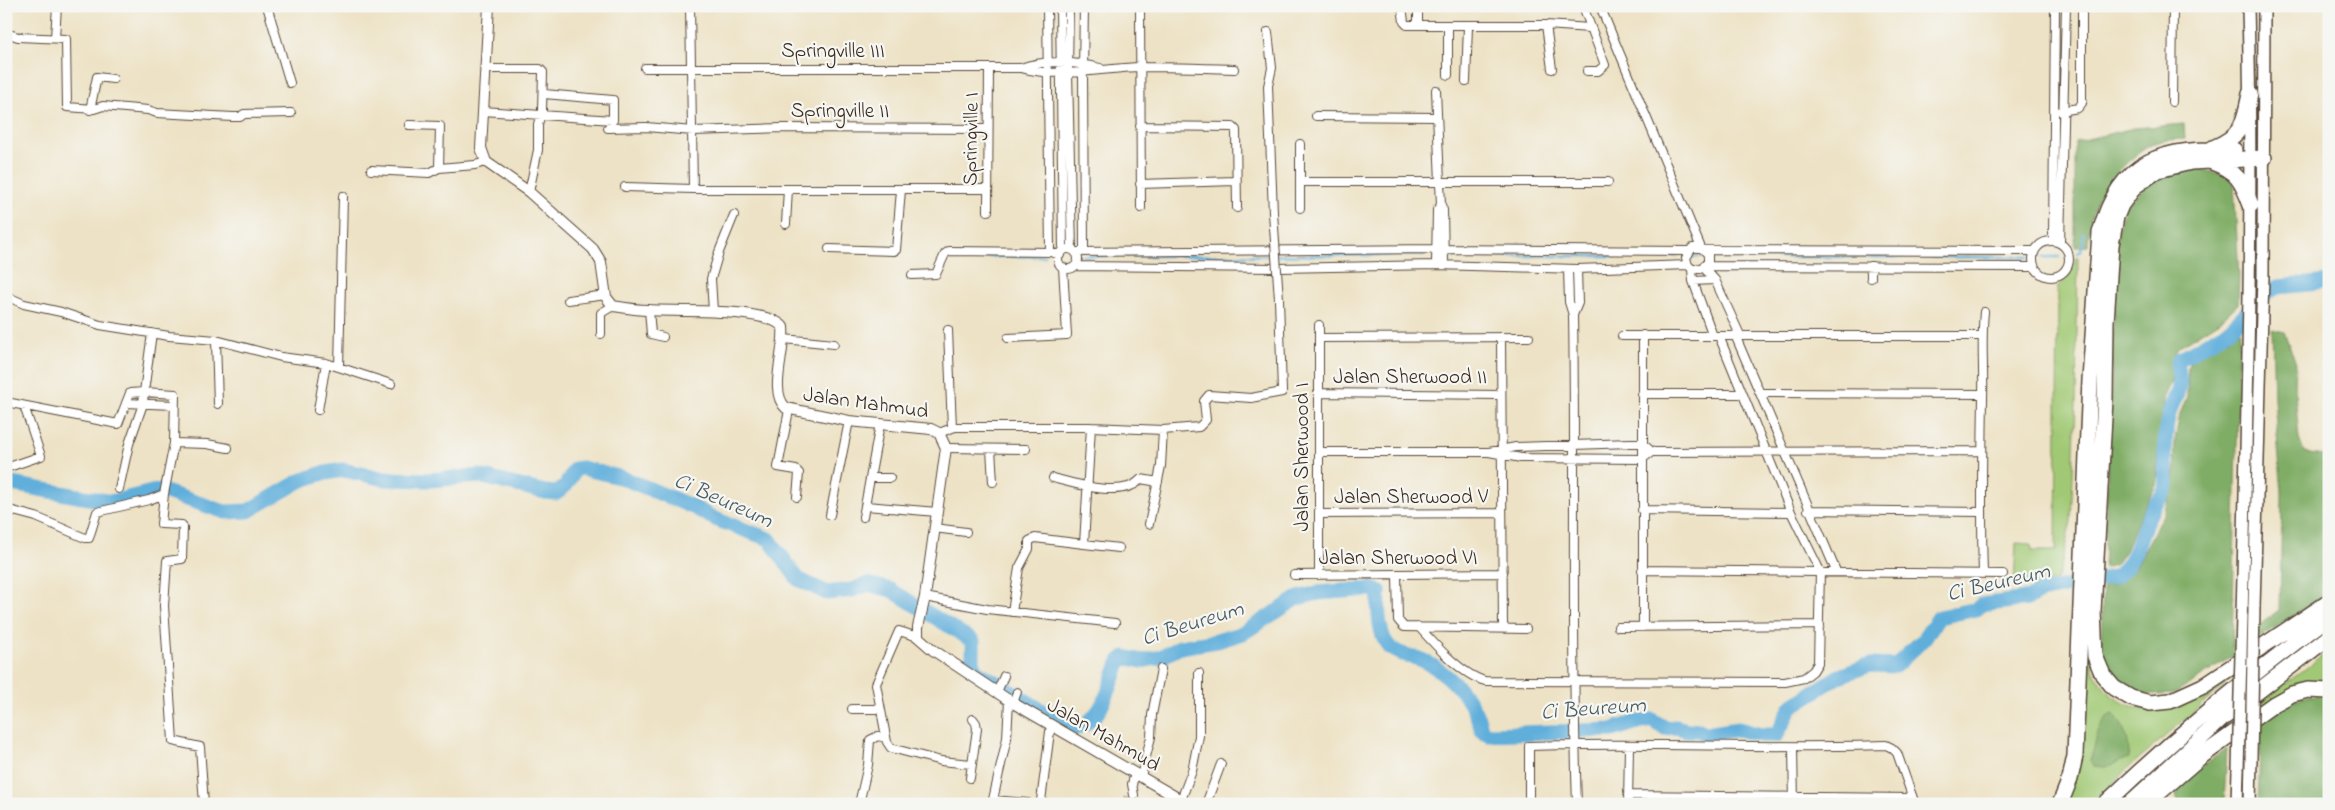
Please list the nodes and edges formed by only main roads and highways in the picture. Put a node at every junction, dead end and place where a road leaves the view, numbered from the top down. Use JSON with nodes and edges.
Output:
{"nodes":[{"id":1,"x":2248,"y":6,"type":"edge"},
{"id":2,"x":2264,"y":6,"type":"edge"},
{"id":3,"x":2250,"y":94,"type":"junction"},
{"id":4,"x":2207,"y":155,"type":"junction"},
{"id":5,"x":2257,"y":155,"type":"junction"},
{"id":6,"x":2251,"y":205,"type":"junction"},
{"id":7,"x":2329,"y":602,"type":"edge"},
{"id":8,"x":2087,"y":610,"type":"junction"},
{"id":9,"x":2329,"y":617,"type":"edge"},
{"id":10,"x":2329,"y":637,"type":"edge"},
{"id":11,"x":2329,"y":691,"type":"edge"},
{"id":12,"x":2060,"y":804,"type":"edge"},
{"id":13,"x":2105,"y":804,"type":"edge"},
{"id":14,"x":2129,"y":804,"type":"edge"},
{"id":15,"x":2146,"y":804,"type":"edge"},
{"id":16,"x":2237,"y":804,"type":"edge"},
{"id":17,"x":2250,"y":804,"type":"edge"}],
"edges":[{"from":1,"to":3,"type":"main road"},
{"from":2,"to":5,"type":"main road"},
{"from":3,"to":4,"type":"highway"},
{"from":3,"to":5,"type":"main road"},
{"from":4,"to":5,"type":"highway"},
{"from":4,"to":6,"type":"highway"},
{"from":4,"to":8,"type":"highway"},
{"from":5,"to":6,"type":"main road"},
{"from":5,"to":17,"type":"main road","bridge":true},
{"from":6,"to":16,"type":"main road","bridge":true},
{"from":7,"to":8,"type":"highway"},
{"from":8,"to":12,"type":"highway"},
{"from":9,"to":13,"type":"highway"},
{"from":10,"to":14,"type":"highway"},
{"from":11,"to":15,"type":"highway"}]}
